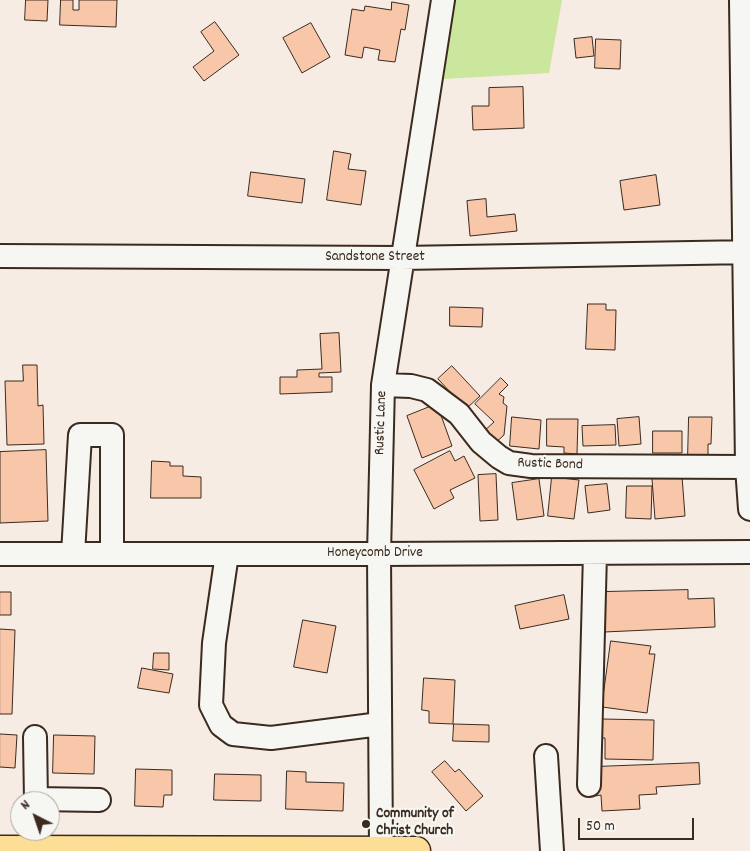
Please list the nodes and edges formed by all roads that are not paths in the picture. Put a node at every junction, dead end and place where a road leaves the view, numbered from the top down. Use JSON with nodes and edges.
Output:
{"nodes":[{"id":1,"x":444,"y":0,"type":"edge"},
{"id":2,"x":741,"y":0,"type":"edge"},
{"id":3,"x":747,"y":252,"type":"edge"},
{"id":4,"x":0,"y":256,"type":"edge"},
{"id":5,"x":402,"y":258,"type":"junction"},
{"id":6,"x":383,"y":385,"type":"junction"},
{"id":7,"x":747,"y":467,"type":"junction"},
{"id":8,"x":750,"y":509,"type":"edge"},
{"id":9,"x":750,"y":552,"type":"edge"},
{"id":10,"x":595,"y":553,"type":"junction"},
{"id":11,"x":0,"y":554,"type":"edge"},
{"id":12,"x":73,"y":554,"type":"junction"},
{"id":13,"x":112,"y":554,"type":"junction"},
{"id":14,"x":226,"y":554,"type":"junction"},
{"id":15,"x":379,"y":554,"type":"junction"},
{"id":16,"x":380,"y":724,"type":"junction"},
{"id":17,"x":35,"y":737,"type":"dead end"},
{"id":18,"x":546,"y":756,"type":"dead end"},
{"id":19,"x":589,"y":784,"type":"dead end"},
{"id":20,"x":36,"y":791,"type":"edge"},
{"id":21,"x":60,"y":800,"type":"edge"},
{"id":22,"x":99,"y":800,"type":"dead end"},
{"id":23,"x":0,"y":850,"type":"edge"},
{"id":24,"x":37,"y":850,"type":"edge"},
{"id":25,"x":126,"y":851,"type":"edge"},
{"id":26,"x":391,"y":851,"type":"edge"},
{"id":27,"x":411,"y":851,"type":"edge"},
{"id":28,"x":416,"y":851,"type":"edge"},
{"id":29,"x":552,"y":851,"type":"edge"}],
"edges":[{"from":1,"to":5,"type":"street","name":"Rustic Lane"},
{"from":2,"to":3,"type":"street"},
{"from":3,"to":5,"type":"street","name":"Sandstone Street"},
{"from":3,"to":7,"type":"street"},
{"from":4,"to":5,"type":"street","name":"Sandstone Street"},
{"from":5,"to":6,"type":"street","name":"Rustic Lane"},
{"from":6,"to":7,"type":"street","name":"Rustic Bond"},
{"from":6,"to":15,"type":"street","name":"Rustic Lane"},
{"from":7,"to":8,"type":"street"},
{"from":9,"to":10,"type":"street","name":"Honeycomb Drive"},
{"from":10,"to":15,"type":"street","name":"Honeycomb Drive"},
{"from":10,"to":19,"type":"street"},
{"from":11,"to":12,"type":"street","name":"Honeycomb Drive"},
{"from":12,"to":13,"type":"street","name":"Honeycomb Drive"},
{"from":12,"to":13,"type":"street"},
{"from":13,"to":14,"type":"street","name":"Honeycomb Drive"},
{"from":14,"to":15,"type":"street","name":"Honeycomb Drive"},
{"from":14,"to":16,"type":"street"},
{"from":15,"to":16,"type":"street","name":"Rustic Lane"},
{"from":16,"to":26,"type":"street","name":"Rustic Lane"},
{"from":17,"to":20,"type":"street"},
{"from":18,"to":29,"type":"street"},
{"from":21,"to":22,"type":"street"},
{"from":23,"to":24,"type":"main road"},
{"from":24,"to":25,"type":"main road"},
{"from":25,"to":26,"type":"main road"},
{"from":26,"to":27,"type":"main road"},
{"from":27,"to":28,"type":"main road"}]}
